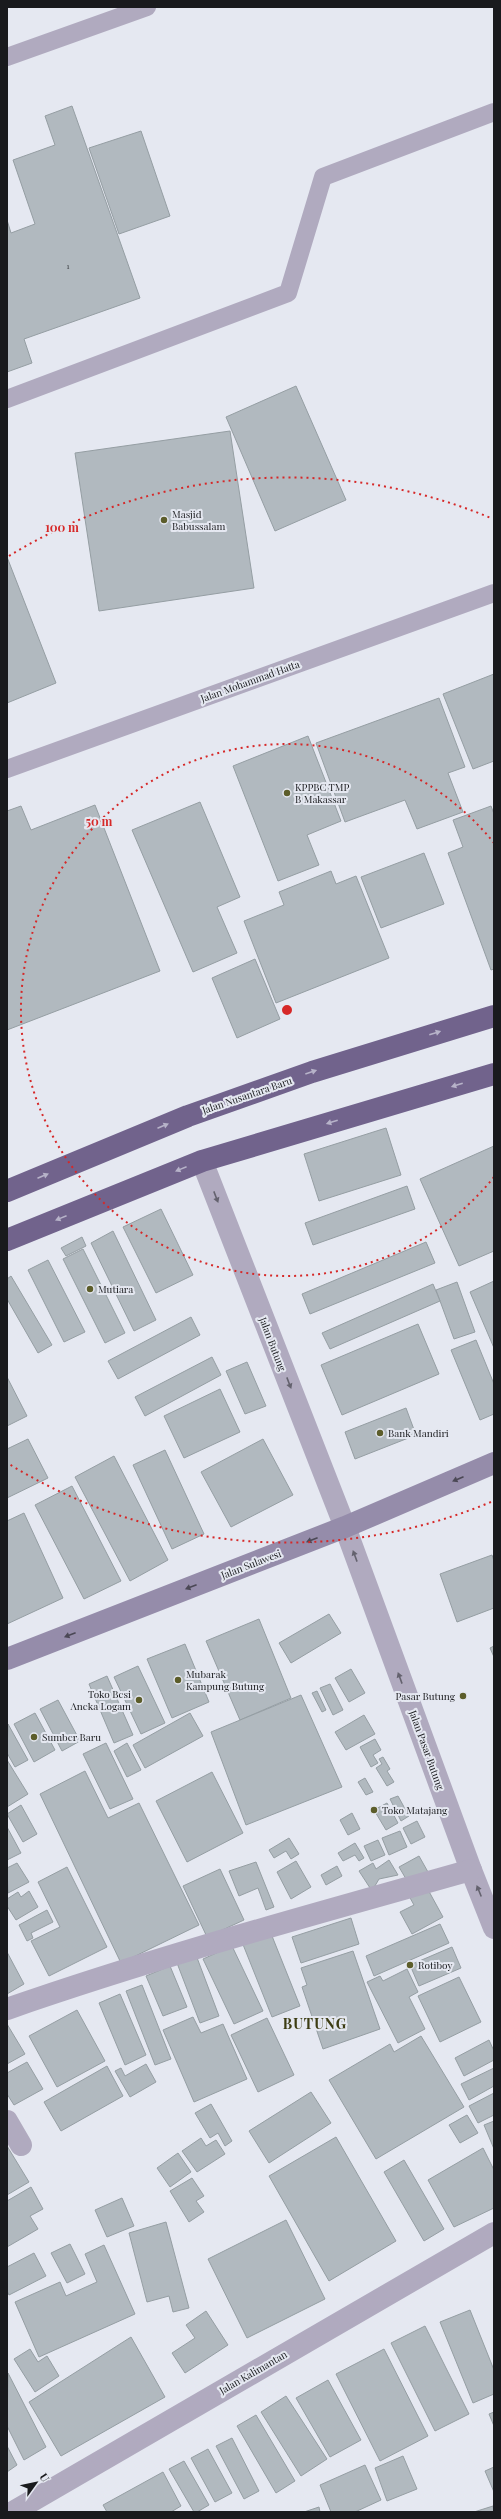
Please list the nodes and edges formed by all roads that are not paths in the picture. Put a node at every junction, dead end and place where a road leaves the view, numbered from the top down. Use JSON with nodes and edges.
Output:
{"nodes":[{"id":1,"x":147,"y":7,"type":"edge"},
{"id":2,"x":7,"y":57,"type":"edge"},
{"id":3,"x":494,"y":112,"type":"edge"},
{"id":4,"x":7,"y":399,"type":"edge"},
{"id":5,"x":494,"y":593,"type":"edge"},
{"id":6,"x":7,"y":769,"type":"edge"},
{"id":7,"x":494,"y":1016,"type":"edge"},
{"id":8,"x":494,"y":1074,"type":"edge"},
{"id":9,"x":202,"y":1161,"type":"junction"},
{"id":10,"x":7,"y":1191,"type":"edge"},
{"id":11,"x":7,"y":1240,"type":"edge"},
{"id":12,"x":494,"y":1463,"type":"edge"},
{"id":13,"x":345,"y":1527,"type":"junction"},
{"id":14,"x":7,"y":1660,"type":"edge"},
{"id":15,"x":471,"y":1870,"type":"junction"},
{"id":16,"x":494,"y":1928,"type":"edge"},
{"id":17,"x":7,"y":2009,"type":"edge"},
{"id":18,"x":7,"y":2121,"type":"edge"},
{"id":19,"x":21,"y":2145,"type":"dead end"},
{"id":20,"x":494,"y":2233,"type":"edge"},
{"id":21,"x":13,"y":2512,"type":"edge"}],
"edges":[{"from":1,"to":2,"type":"lane"},
{"from":3,"to":4,"type":"lane"},
{"from":5,"to":6,"type":"lane","name":"Jalan Mohammad Hatta"},
{"from":10,"to":7,"type":"highway","name":"Jalan Nusantara Baru","one_way":true},
{"from":8,"to":9,"type":"highway","one_way":true},
{"from":9,"to":11,"type":"highway","one_way":true},
{"from":9,"to":13,"type":"street","name":"Jalan Butung","one_way":true},
{"from":12,"to":13,"type":"street","name":"Jalan Sulawesi","one_way":true},
{"from":13,"to":14,"type":"street","name":"Jalan Sulawesi","one_way":true},
{"from":15,"to":13,"type":"street","name":"Jalan Pasar Butung","one_way":true},
{"from":16,"to":15,"type":"street","name":"Jalan Pasar Butung","one_way":true},
{"from":15,"to":17,"type":"street"},
{"from":18,"to":19,"type":"street"},
{"from":20,"to":21,"type":"street","name":"Jalan Kalimantan"}]}
